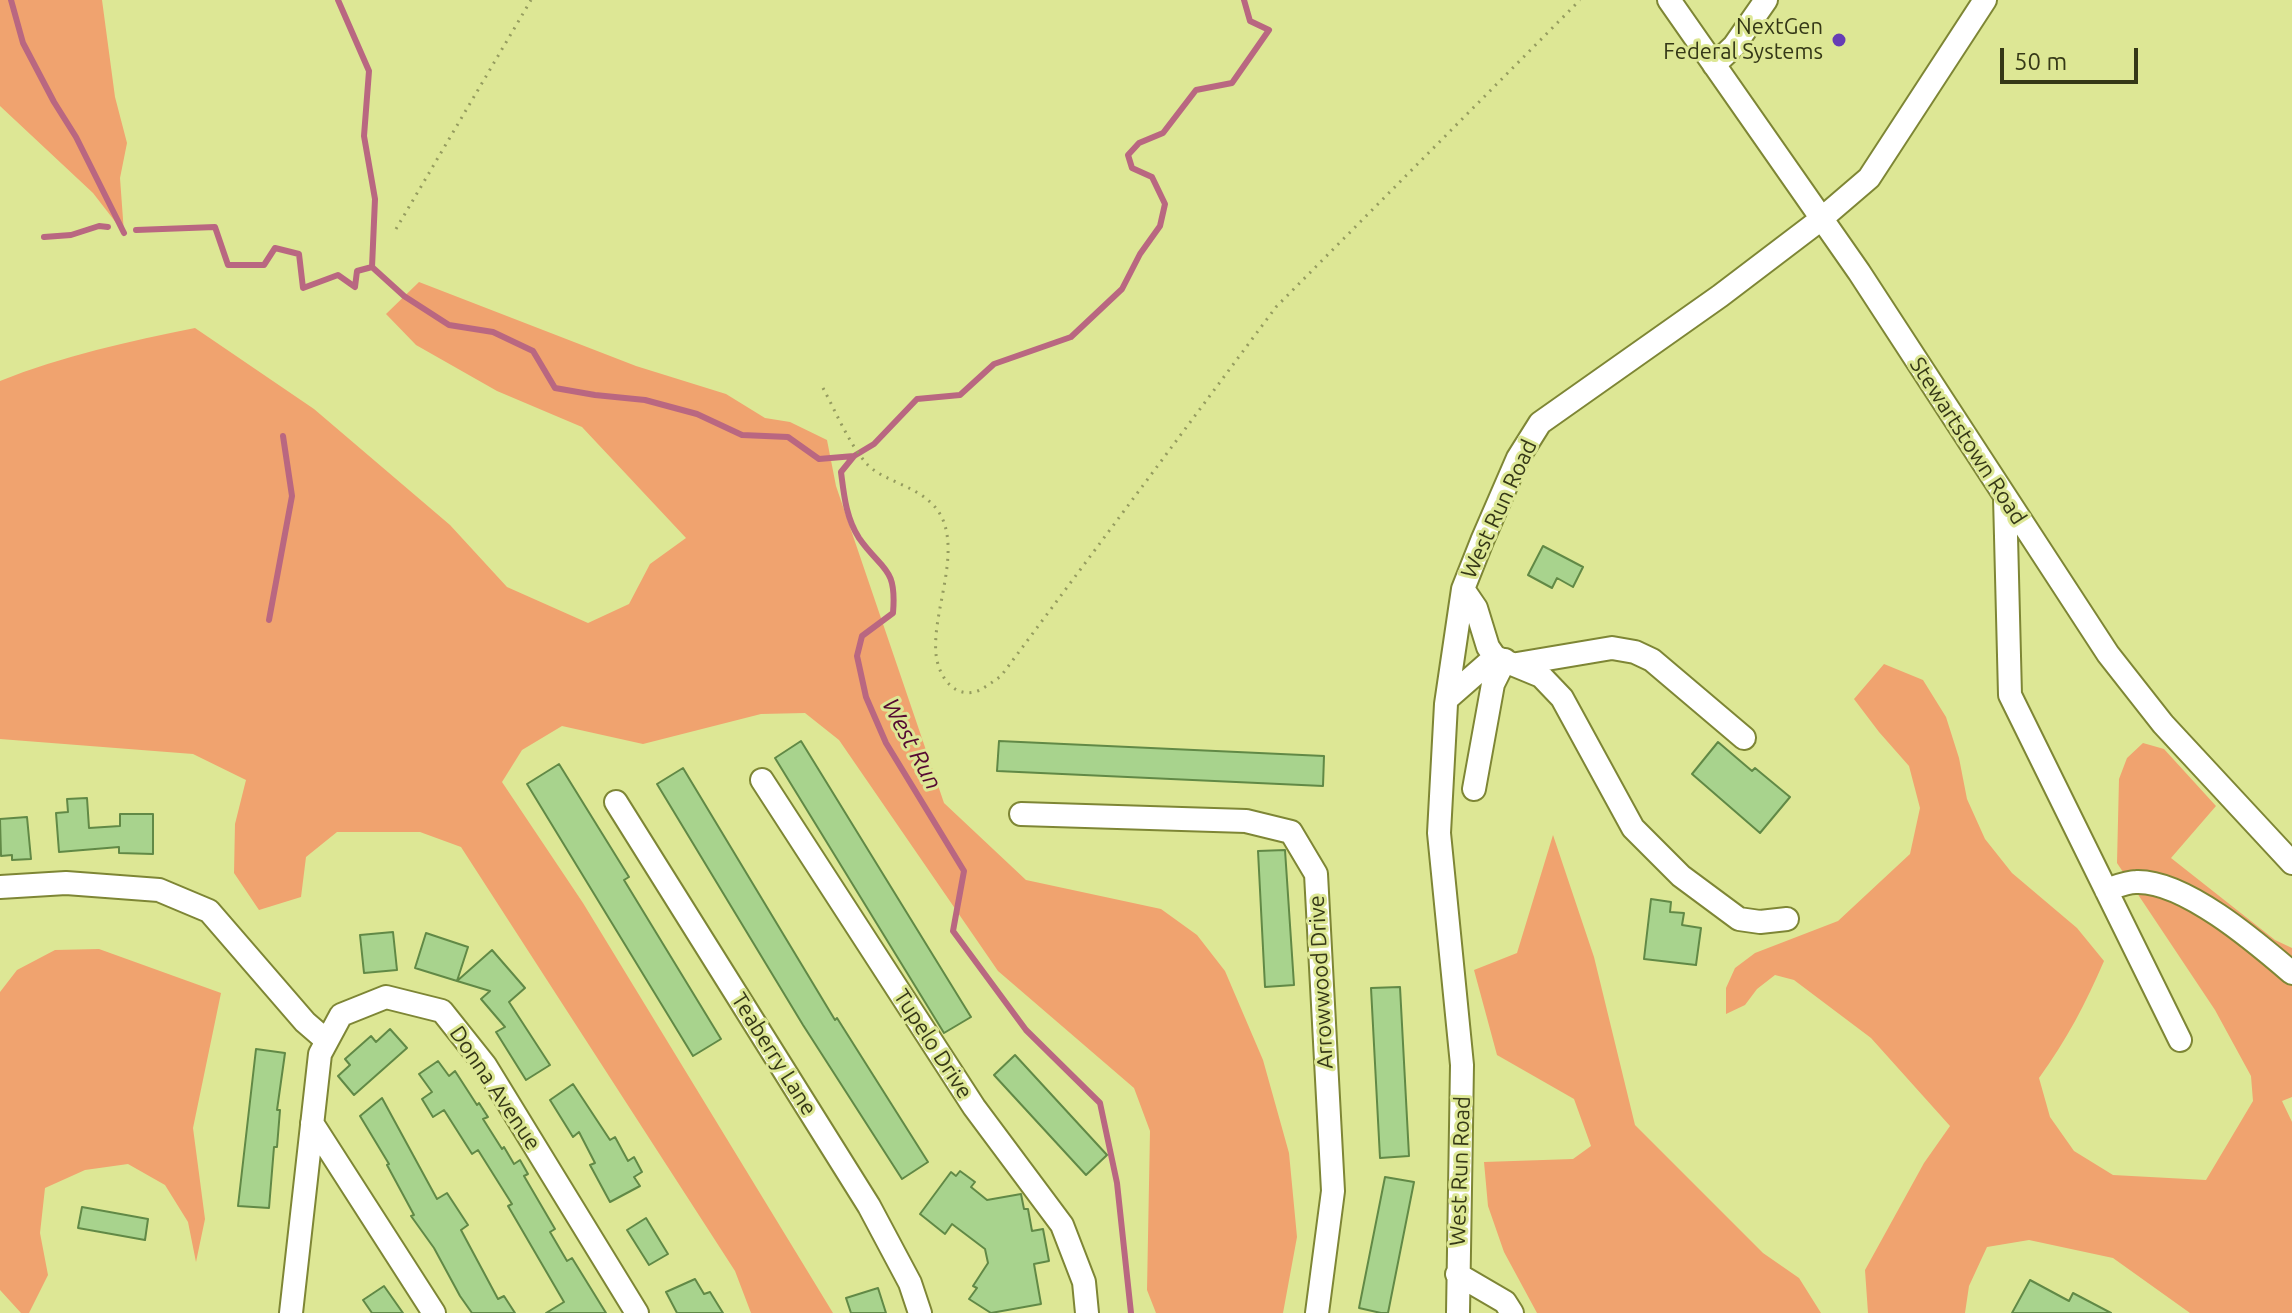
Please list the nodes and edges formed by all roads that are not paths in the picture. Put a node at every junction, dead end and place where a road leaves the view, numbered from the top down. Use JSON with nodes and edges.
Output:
{"nodes":[{"id":1,"x":1669,"y":0,"type":"edge"},
{"id":2,"x":1766,"y":0,"type":"edge"},
{"id":3,"x":1985,"y":0,"type":"edge"},
{"id":4,"x":1714,"y":65,"type":"junction"},
{"id":5,"x":1820,"y":220,"type":"junction"},
{"id":6,"x":2005,"y":496,"type":"junction"},
{"id":7,"x":1463,"y":589,"type":"junction"},
{"id":8,"x":1505,"y":661,"type":"junction"},
{"id":9,"x":1447,"y":699,"type":"junction"},
{"id":10,"x":1744,"y":738,"type":"dead end"},
{"id":11,"x":762,"y":780,"type":"dead end"},
{"id":12,"x":1474,"y":789,"type":"dead end"},
{"id":13,"x":616,"y":802,"type":"dead end"},
{"id":14,"x":1021,"y":814,"type":"dead end"},
{"id":15,"x":2292,"y":863,"type":"edge"},
{"id":16,"x":0,"y":887,"type":"edge"},
{"id":17,"x":2106,"y":890,"type":"junction"},
{"id":18,"x":1787,"y":919,"type":"dead end"},
{"id":19,"x":2292,"y":973,"type":"edge"},
{"id":20,"x":2180,"y":1040,"type":"dead end"},
{"id":21,"x":327,"y":1041,"type":"junction"},
{"id":22,"x":312,"y":1123,"type":"junction"},
{"id":23,"x":1457,"y":1274,"type":"junction"},
{"id":24,"x":291,"y":1313,"type":"edge"},
{"id":25,"x":434,"y":1313,"type":"edge"},
{"id":26,"x":637,"y":1313,"type":"edge"},
{"id":27,"x":920,"y":1313,"type":"edge"},
{"id":28,"x":1087,"y":1313,"type":"edge"},
{"id":29,"x":1317,"y":1313,"type":"edge"},
{"id":30,"x":1458,"y":1313,"type":"edge"},
{"id":31,"x":1512,"y":1313,"type":"edge"}],
"edges":[{"from":1,"to":4,"type":"street","name":"Stewartstown Road"},
{"from":2,"to":4,"type":"street"},
{"from":3,"to":5,"type":"street","name":"West Run Road"},
{"from":4,"to":5,"type":"street","name":"Stewartstown Road"},
{"from":5,"to":6,"type":"street","name":"Stewartstown Road"},
{"from":5,"to":7,"type":"street","name":"West Run Road"},
{"from":6,"to":15,"type":"street","name":"Stewartstown Road"},
{"from":6,"to":17,"type":"street"},
{"from":7,"to":8,"type":"street"},
{"from":7,"to":9,"type":"street","name":"West Run Road"},
{"from":8,"to":9,"type":"street"},
{"from":8,"to":10,"type":"street"},
{"from":8,"to":12,"type":"street"},
{"from":8,"to":18,"type":"street"},
{"from":9,"to":23,"type":"street","name":"West Run Road"},
{"from":11,"to":28,"type":"street","name":"Tupelo Drive"},
{"from":13,"to":27,"type":"street","name":"Teaberry Lane"},
{"from":14,"to":29,"type":"street","name":"Arrowwood Drive"},
{"from":16,"to":21,"type":"street"},
{"from":17,"to":19,"type":"street"},
{"from":17,"to":20,"type":"street"},
{"from":21,"to":22,"type":"street","name":"Donna Avenue"},
{"from":21,"to":26,"type":"street","name":"Donna Avenue"},
{"from":22,"to":24,"type":"street","name":"Donna Avenue"},
{"from":22,"to":25,"type":"street"},
{"from":23,"to":30,"type":"street","name":"West Run Road"},
{"from":23,"to":31,"type":"street"}]}
